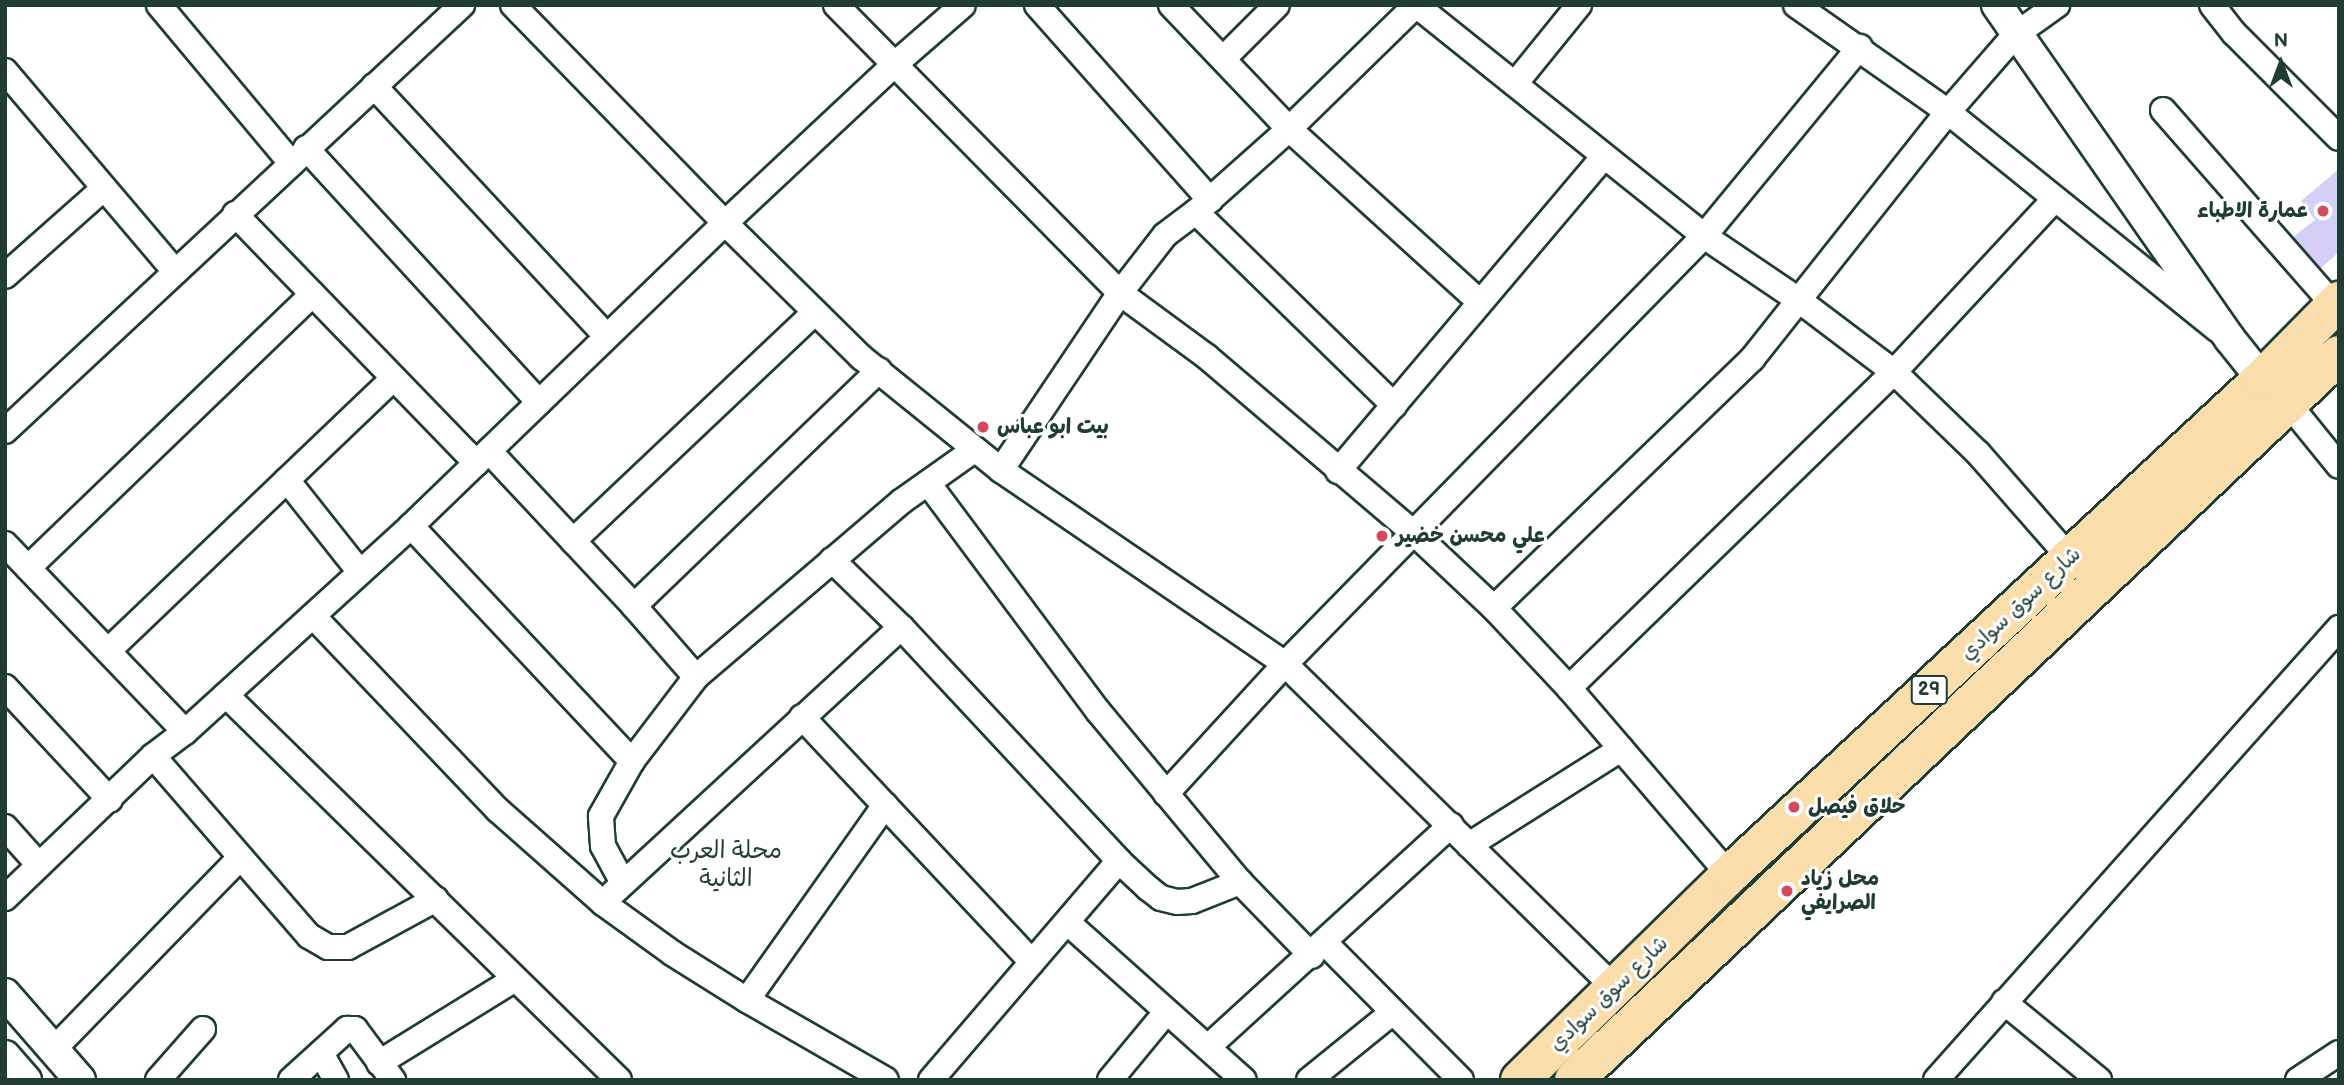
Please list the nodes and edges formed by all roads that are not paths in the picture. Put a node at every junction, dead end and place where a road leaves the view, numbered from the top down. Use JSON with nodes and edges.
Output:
{"nodes":[{"id":1,"x":159,"y":5,"type":"edge"},
{"id":2,"x":462,"y":5,"type":"edge"},
{"id":3,"x":513,"y":5,"type":"edge"},
{"id":4,"x":836,"y":5,"type":"edge"},
{"id":5,"x":963,"y":5,"type":"edge"},
{"id":6,"x":1037,"y":5,"type":"edge"},
{"id":7,"x":1171,"y":5,"type":"edge"},
{"id":8,"x":1277,"y":5,"type":"edge"},
{"id":9,"x":1416,"y":5,"type":"edge"},
{"id":10,"x":1579,"y":5,"type":"edge"},
{"id":11,"x":1797,"y":5,"type":"edge"},
{"id":12,"x":1997,"y":5,"type":"edge"},
{"id":13,"x":2057,"y":5,"type":"edge"},
{"id":14,"x":2212,"y":5,"type":"edge"},
{"id":15,"x":2015,"y":35,"type":"junction"},
{"id":16,"x":1860,"y":47,"type":"junction"},
{"id":17,"x":1223,"y":59,"type":"junction"},
{"id":18,"x":894,"y":65,"type":"junction"},
{"id":19,"x":5,"y":71,"type":"edge"},
{"id":20,"x":1515,"y":84,"type":"junction"},
{"id":21,"x":374,"y":86,"type":"junction"},
{"id":22,"x":2163,"y":110,"type":"dead end"},
{"id":23,"x":1948,"y":112,"type":"junction"},
{"id":24,"x":1289,"y":129,"type":"junction"},
{"id":25,"x":2339,"y":138,"type":"edge"},
{"id":26,"x":298,"y":155,"type":"junction"},
{"id":27,"x":1604,"y":156,"type":"junction"},
{"id":28,"x":104,"y":188,"type":"junction"},
{"id":29,"x":2054,"y":200,"type":"junction"},
{"id":30,"x":1203,"y":206,"type":"junction"},
{"id":31,"x":235,"y":214,"type":"junction"},
{"id":32,"x":724,"y":223,"type":"junction"},
{"id":33,"x":1704,"y":236,"type":"junction"},
{"id":34,"x":174,"y":270,"type":"junction"},
{"id":35,"x":5,"y":276,"type":"edge"},
{"id":36,"x":1120,"y":293,"type":"junction"},
{"id":37,"x":313,"y":294,"type":"junction"},
{"id":38,"x":1800,"y":301,"type":"junction"},
{"id":39,"x":1480,"y":302,"type":"junction"},
{"id":40,"x":2336,"y":303,"type":"edge"},
{"id":41,"x":815,"y":312,"type":"junction"},
{"id":42,"x":607,"y":337,"type":"junction"},
{"id":43,"x":2230,"y":339,"type":"junction"},
{"id":44,"x":2339,"y":355,"type":"edge"},
{"id":45,"x":879,"y":370,"type":"junction"},
{"id":46,"x":1894,"y":372,"type":"junction"},
{"id":47,"x":394,"y":378,"type":"junction"},
{"id":48,"x":2274,"y":391,"type":"junction"},
{"id":49,"x":539,"y":402,"type":"junction"},
{"id":50,"x":1394,"y":405,"type":"junction"},
{"id":51,"x":5,"y":431,"type":"edge"},
{"id":52,"x":974,"y":450,"type":"junction"},
{"id":53,"x":482,"y":457,"type":"junction"},
{"id":54,"x":2339,"y":466,"type":"edge"},
{"id":55,"x":1001,"y":470,"type":"junction"},
{"id":56,"x":1338,"y":471,"type":"junction"},
{"id":57,"x":287,"y":480,"type":"junction"},
{"id":58,"x":928,"y":483,"type":"junction"},
{"id":59,"x":411,"y":526,"type":"junction"},
{"id":60,"x":1414,"y":533,"type":"junction"},
{"id":61,"x":573,"y":541,"type":"junction"},
{"id":62,"x":5,"y":544,"type":"edge"},
{"id":63,"x":2070,"y":558,"type":"junction"},
{"id":64,"x":832,"y":560,"type":"junction"},
{"id":65,"x":28,"y":568,"type":"junction"},
{"id":66,"x":360,"y":572,"type":"junction"},
{"id":67,"x":634,"y":606,"type":"junction"},
{"id":68,"x":1494,"y":608,"type":"junction"},
{"id":69,"x":313,"y":616,"type":"junction"},
{"id":70,"x":901,"y":627,"type":"junction"},
{"id":71,"x":2339,"y":628,"type":"edge"},
{"id":72,"x":108,"y":651,"type":"junction"},
{"id":73,"x":1285,"y":664,"type":"junction"},
{"id":74,"x":696,"y":677,"type":"junction"},
{"id":75,"x":5,"y":687,"type":"edge"},
{"id":76,"x":1569,"y":688,"type":"junction"},
{"id":77,"x":226,"y":695,"type":"junction"},
{"id":78,"x":802,"y":717,"type":"junction"},
{"id":79,"x":185,"y":732,"type":"junction"},
{"id":80,"x":1621,"y":749,"type":"junction"},
{"id":81,"x":153,"y":756,"type":"junction"},
{"id":82,"x":632,"y":761,"type":"junction"},
{"id":83,"x":1166,"y":794,"type":"junction"},
{"id":84,"x":110,"y":800,"type":"junction"},
{"id":85,"x":885,"y":805,"type":"junction"},
{"id":86,"x":1451,"y":825,"type":"junction"},
{"id":87,"x":5,"y":827,"type":"edge"},
{"id":88,"x":1469,"y":845,"type":"junction"},
{"id":89,"x":240,"y":858,"type":"junction"},
{"id":90,"x":1119,"y":861,"type":"junction"},
{"id":91,"x":39,"y":865,"type":"junction"},
{"id":92,"x":1729,"y":875,"type":"junction"},
{"id":93,"x":1240,"y":882,"type":"junction"},
{"id":94,"x":623,"y":883,"type":"junction"},
{"id":95,"x":5,"y":898,"type":"edge"},
{"id":96,"x":436,"y":899,"type":"junction"},
{"id":97,"x":603,"y":903,"type":"junction"},
{"id":98,"x":1067,"y":922,"type":"junction"},
{"id":99,"x":1318,"y":949,"type":"junction"},
{"id":100,"x":1032,"y":962,"type":"junction"},
{"id":101,"x":515,"y":979,"type":"junction"},
{"id":102,"x":1616,"y":989,"type":"junction"},
{"id":103,"x":5,"y":994,"type":"edge"},
{"id":104,"x":747,"y":1000,"type":"junction"},
{"id":105,"x":2004,"y":1002,"type":"junction"},
{"id":106,"x":1167,"y":1011,"type":"junction"},
{"id":107,"x":1393,"y":1012,"type":"junction"},
{"id":108,"x":203,"y":1029,"type":"dead end"},
{"id":109,"x":1208,"y":1047,"type":"junction"},
{"id":110,"x":54,"y":1049,"type":"junction"},
{"id":111,"x":2339,"y":1053,"type":"edge"},
{"id":112,"x":321,"y":1054,"type":"junction"},
{"id":113,"x":5,"y":1056,"type":"edge"},
{"id":114,"x":386,"y":1071,"type":"edge"},
{"id":115,"x":26,"y":1080,"type":"edge"},
{"id":116,"x":80,"y":1080,"type":"edge"},
{"id":117,"x":158,"y":1080,"type":"edge"},
{"id":118,"x":291,"y":1080,"type":"edge"},
{"id":119,"x":336,"y":1080,"type":"edge"},
{"id":120,"x":619,"y":1080,"type":"edge"},
{"id":121,"x":886,"y":1080,"type":"edge"},
{"id":122,"x":931,"y":1080,"type":"edge"},
{"id":123,"x":1110,"y":1080,"type":"edge"},
{"id":124,"x":1244,"y":1080,"type":"edge"},
{"id":125,"x":1309,"y":1080,"type":"edge"},
{"id":126,"x":1461,"y":1080,"type":"edge"},
{"id":127,"x":1520,"y":1080,"type":"edge"},
{"id":128,"x":1574,"y":1080,"type":"edge"},
{"id":129,"x":1936,"y":1080,"type":"edge"},
{"id":130,"x":2099,"y":1080,"type":"edge"},
{"id":131,"x":2298,"y":1080,"type":"edge"}],
"edges":[{"from":1,"to":26,"type":"street"},
{"from":2,"to":21,"type":"street"},
{"from":3,"to":32,"type":"street"},
{"from":4,"to":18,"type":"street"},
{"from":5,"to":18,"type":"street"},
{"from":6,"to":30,"type":"street"},
{"from":7,"to":17,"type":"street"},
{"from":8,"to":17,"type":"street"},
{"from":9,"to":20,"type":"street"},
{"from":9,"to":24,"type":"street"},
{"from":10,"to":20,"type":"street"},
{"from":11,"to":16,"type":"street"},
{"from":12,"to":15,"type":"street"},
{"from":13,"to":15,"type":"street"},
{"from":14,"to":25,"type":"street"},
{"from":15,"to":23,"type":"street"},
{"from":15,"to":43,"type":"street"},
{"from":16,"to":23,"type":"street"},
{"from":16,"to":33,"type":"street"},
{"from":17,"to":24,"type":"street"},
{"from":18,"to":32,"type":"street"},
{"from":18,"to":36,"type":"street"},
{"from":19,"to":28,"type":"street"},
{"from":20,"to":27,"type":"street"},
{"from":21,"to":26,"type":"street"},
{"from":21,"to":42,"type":"street"},
{"from":22,"to":40,"type":"street"},
{"from":23,"to":29,"type":"street"},
{"from":23,"to":38,"type":"street"},
{"from":24,"to":30,"type":"street"},
{"from":24,"to":39,"type":"street"},
{"from":26,"to":31,"type":"street"},
{"from":26,"to":49,"type":"street"},
{"from":27,"to":33,"type":"street"},
{"from":27,"to":39,"type":"street"},
{"from":28,"to":34,"type":"street"},
{"from":28,"to":35,"type":"street"},
{"from":29,"to":43,"type":"street"},
{"from":29,"to":46,"type":"street"},
{"from":30,"to":36,"type":"street"},
{"from":30,"to":50,"type":"street"},
{"from":31,"to":34,"type":"street"},
{"from":31,"to":37,"type":"street"},
{"from":32,"to":41,"type":"street"},
{"from":32,"to":42,"type":"street"},
{"from":33,"to":38,"type":"street"},
{"from":33,"to":60,"type":"street"},
{"from":34,"to":51,"type":"street"},
{"from":36,"to":55,"type":"street"},
{"from":36,"to":56,"type":"street"},
{"from":37,"to":47,"type":"street"},
{"from":37,"to":65,"type":"street"},
{"from":38,"to":46,"type":"street"},
{"from":38,"to":68,"type":"street"},
{"from":39,"to":50,"type":"street"},
{"from":40,"to":48,"type":"main road","name":"شارع سوق سوادي","number":"29"},
{"from":41,"to":45,"type":"street"},
{"from":41,"to":61,"type":"street"},
{"from":42,"to":49,"type":"street"},
{"from":43,"to":48,"type":"street"},
{"from":44,"to":48,"type":"main road","name":"شارع سوق سوادي","number":"29"},
{"from":45,"to":52,"type":"street"},
{"from":45,"to":67,"type":"street"},
{"from":46,"to":63,"type":"street"},
{"from":46,"to":76,"type":"street"},
{"from":47,"to":53,"type":"street"},
{"from":47,"to":57,"type":"street"},
{"from":48,"to":54,"type":"street"},
{"from":48,"to":63,"type":"main road","name":"شارع سوق سوادي","number":"29"},
{"from":48,"to":128,"type":"main road","name":"شارع سوق سوادي","number":"29"},
{"from":49,"to":53,"type":"street"},
{"from":50,"to":56,"type":"street"},
{"from":52,"to":55,"type":"street"},
{"from":52,"to":58,"type":"street"},
{"from":53,"to":59,"type":"street"},
{"from":53,"to":61,"type":"street"},
{"from":55,"to":73,"type":"street"},
{"from":56,"to":60,"type":"street"},
{"from":57,"to":66,"type":"street"},
{"from":57,"to":72,"type":"street"},
{"from":58,"to":64,"type":"street"},
{"from":58,"to":83,"type":"street"},
{"from":59,"to":66,"type":"street"},
{"from":59,"to":82,"type":"street"},
{"from":60,"to":68,"type":"street"},
{"from":60,"to":73,"type":"street"},
{"from":61,"to":67,"type":"street"},
{"from":62,"to":65,"type":"street"},
{"from":63,"to":92,"type":"main road","name":"شارع سوق سوادي","number":"29"},
{"from":64,"to":70,"type":"street"},
{"from":64,"to":74,"type":"street"},
{"from":65,"to":72,"type":"street"},
{"from":66,"to":69,"type":"street"},
{"from":67,"to":74,"type":"street"},
{"from":68,"to":76,"type":"street"},
{"from":69,"to":77,"type":"street"},
{"from":69,"to":97,"type":"street"},
{"from":70,"to":78,"type":"street"},
{"from":70,"to":90,"type":"street"},
{"from":71,"to":105,"type":"street"},
{"from":72,"to":79,"type":"street"},
{"from":73,"to":83,"type":"street"},
{"from":73,"to":86,"type":"street"},
{"from":74,"to":82,"type":"street"},
{"from":75,"to":84,"type":"street"},
{"from":76,"to":80,"type":"street"},
{"from":77,"to":79,"type":"street"},
{"from":77,"to":96,"type":"street"},
{"from":78,"to":85,"type":"street"},
{"from":78,"to":94,"type":"street"},
{"from":79,"to":81,"type":"street"},
{"from":80,"to":88,"type":"street"},
{"from":80,"to":92,"type":"street"},
{"from":81,"to":84,"type":"street"},
{"from":81,"to":89,"type":"street"},
{"from":82,"to":94,"type":"street"},
{"from":83,"to":93,"type":"street"},
{"from":84,"to":91,"type":"street"},
{"from":85,"to":100,"type":"street"},
{"from":85,"to":104,"type":"street"},
{"from":86,"to":88,"type":"street"},
{"from":86,"to":99,"type":"street"},
{"from":87,"to":91,"type":"street"},
{"from":88,"to":102,"type":"street"},
{"from":89,"to":96,"type":"street"},
{"from":89,"to":110,"type":"street"},
{"from":90,"to":93,"type":"street"},
{"from":90,"to":98,"type":"street"},
{"from":91,"to":95,"type":"street"},
{"from":92,"to":102,"type":"main road","name":"شارع سوق سوادي","number":"29"},
{"from":93,"to":99,"type":"street"},
{"from":94,"to":97,"type":"street"},
{"from":96,"to":101,"type":"street"},
{"from":97,"to":104,"type":"street"},
{"from":98,"to":100,"type":"street"},
{"from":98,"to":106,"type":"street"},
{"from":99,"to":107,"type":"street"},
{"from":99,"to":109,"type":"street"},
{"from":100,"to":122,"type":"street"},
{"from":101,"to":114,"type":"street"},
{"from":101,"to":120,"type":"street"},
{"from":102,"to":127,"type":"main road","name":"شارع سوق سوادي","number":"29"},
{"from":103,"to":110,"type":"street"},
{"from":104,"to":121,"type":"street"},
{"from":105,"to":129,"type":"street"},
{"from":105,"to":130,"type":"street"},
{"from":106,"to":109,"type":"street"},
{"from":106,"to":123,"type":"street"},
{"from":107,"to":125,"type":"street"},
{"from":107,"to":126,"type":"street"},
{"from":108,"to":117,"type":"street"},
{"from":109,"to":124,"type":"street"},
{"from":110,"to":116,"type":"street"},
{"from":111,"to":131,"type":"street"},
{"from":112,"to":114,"type":"street"},
{"from":112,"to":118,"type":"street"},
{"from":112,"to":119,"type":"street"},
{"from":113,"to":115,"type":"street"}]}
